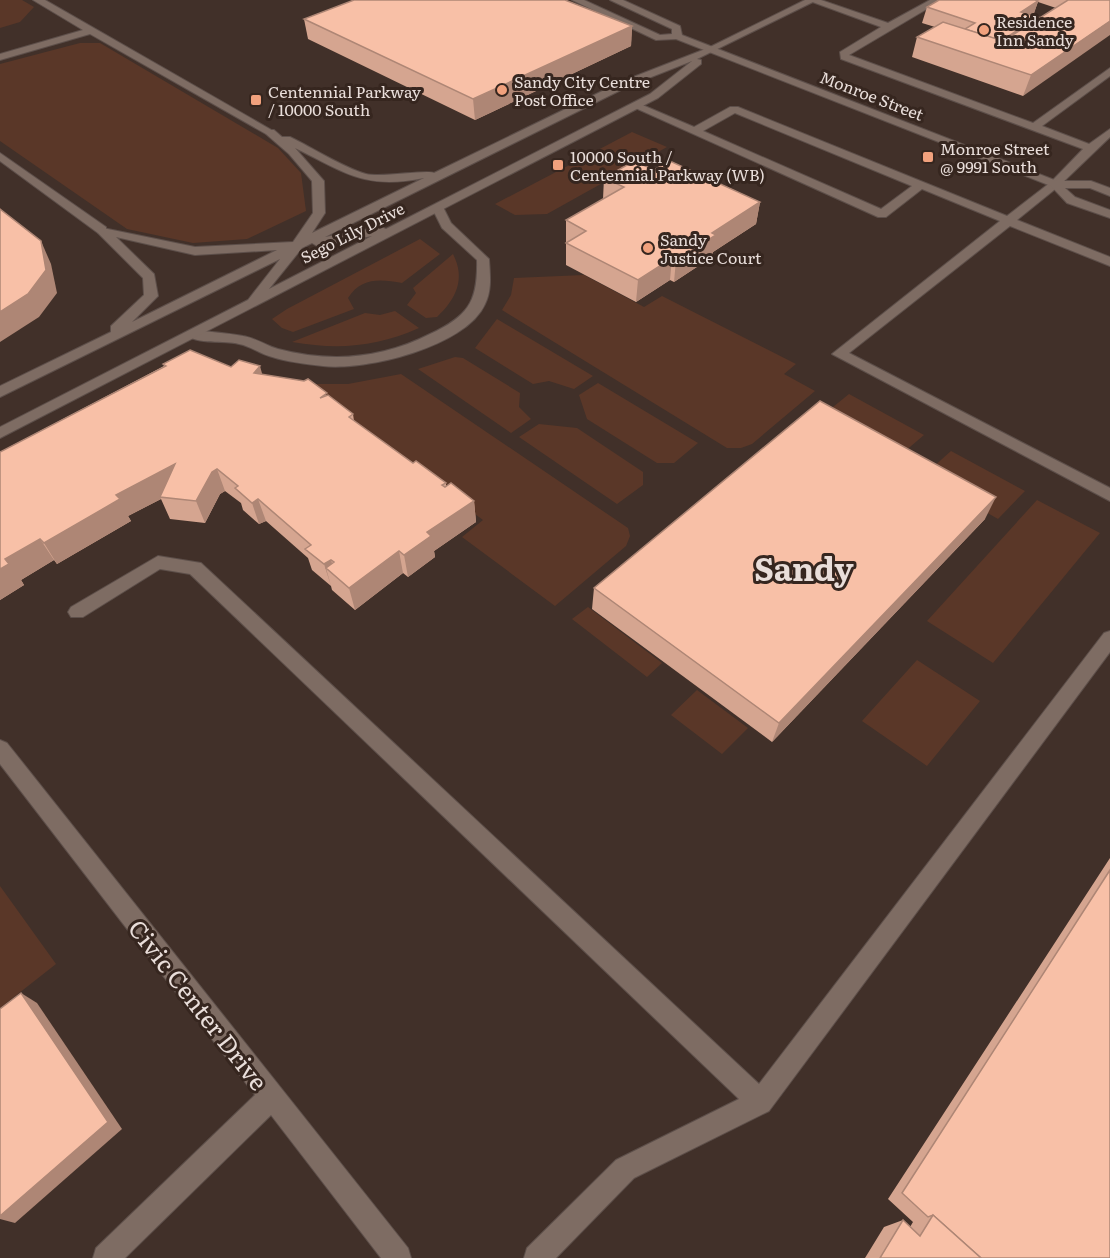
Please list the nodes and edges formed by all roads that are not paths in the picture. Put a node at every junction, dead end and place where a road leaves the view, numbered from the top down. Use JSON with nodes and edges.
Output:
{"nodes":[{"id":1,"x":38,"y":0,"type":"edge"},
{"id":2,"x":577,"y":0,"type":"edge"},
{"id":3,"x":615,"y":0,"type":"edge"},
{"id":4,"x":812,"y":0,"type":"edge"},
{"id":5,"x":938,"y":0,"type":"edge"},
{"id":6,"x":889,"y":26,"type":"junction"},
{"id":7,"x":92,"y":30,"type":"junction"},
{"id":8,"x":677,"y":36,"type":"junction"},
{"id":9,"x":711,"y":50,"type":"junction"},
{"id":10,"x":0,"y":57,"type":"edge"},
{"id":11,"x":1110,"y":71,"type":"edge"},
{"id":12,"x":636,"y":106,"type":"junction"},
{"id":13,"x":1034,"y":127,"type":"junction"},
{"id":14,"x":695,"y":131,"type":"junction"},
{"id":15,"x":270,"y":132,"type":"junction"},
{"id":16,"x":1110,"y":132,"type":"edge"},
{"id":17,"x":1090,"y":148,"type":"junction"},
{"id":18,"x":0,"y":156,"type":"edge"},
{"id":19,"x":448,"y":171,"type":"junction"},
{"id":20,"x":1055,"y":184,"type":"junction"},
{"id":21,"x":920,"y":185,"type":"junction"},
{"id":22,"x":1110,"y":192,"type":"edge"},
{"id":23,"x":438,"y":208,"type":"junction"},
{"id":24,"x":1110,"y":214,"type":"edge"},
{"id":25,"x":1008,"y":220,"type":"junction"},
{"id":26,"x":398,"y":229,"type":"junction"},
{"id":27,"x":102,"y":230,"type":"junction"},
{"id":28,"x":298,"y":245,"type":"junction"},
{"id":29,"x":1110,"y":262,"type":"edge"},
{"id":30,"x":247,"y":307,"type":"junction"},
{"id":31,"x":194,"y":334,"type":"junction"},
{"id":32,"x":103,"y":341,"type":"junction"},
{"id":33,"x":0,"y":392,"type":"edge"},
{"id":34,"x":0,"y":433,"type":"edge"},
{"id":35,"x":1107,"y":487,"type":"edge"},
{"id":36,"x":77,"y":612,"type":"dead end"},
{"id":37,"x":1110,"y":638,"type":"edge"},
{"id":38,"x":0,"y":748,"type":"edge"},
{"id":39,"x":271,"y":1097,"type":"junction"},
{"id":40,"x":760,"y":1102,"type":"junction"},
{"id":41,"x":106,"y":1258,"type":"edge"},
{"id":42,"x":398,"y":1258,"type":"edge"},
{"id":43,"x":537,"y":1258,"type":"edge"}],
"edges":[{"from":1,"to":7,"type":"main road"},
{"from":2,"to":8,"type":"main road","name":"Monroe Street"},
{"from":3,"to":8,"type":"main road","name":"Monroe Street"},
{"from":4,"to":6,"type":"main road"},
{"from":4,"to":9,"type":"main road","name":"Sego Lily Drive"},
{"from":5,"to":6,"type":"main road"},
{"from":6,"to":13,"type":"main road"},
{"from":7,"to":10,"type":"main road"},
{"from":7,"to":15,"type":"main road"},
{"from":8,"to":9,"type":"main road","name":"Monroe Street"},
{"from":9,"to":12,"type":"main road","name":"Sego Lily Drive"},
{"from":9,"to":19,"type":"main road","name":"Sego Lily Drive"},
{"from":9,"to":20,"type":"main road","name":"Monroe Street"},
{"from":11,"to":13,"type":"main road"},
{"from":12,"to":14,"type":"main road"},
{"from":12,"to":23,"type":"main road","name":"Sego Lily Drive"},
{"from":13,"to":17,"type":"main road"},
{"from":14,"to":21,"type":"main road"},
{"from":14,"to":21,"type":"main road"},
{"from":15,"to":19,"type":"main road"},
{"from":15,"to":28,"type":"main road"},
{"from":16,"to":17,"type":"main road"},
{"from":17,"to":20,"type":"main road"},
{"from":18,"to":27,"type":"main road"},
{"from":19,"to":28,"type":"main road","name":"Sego Lily Drive"},
{"from":20,"to":22,"type":"main road","name":"Monroe Street"},
{"from":20,"to":24,"type":"main road","name":"Monroe Street"},
{"from":20,"to":25,"type":"main road"},
{"from":21,"to":25,"type":"main road"},
{"from":23,"to":26,"type":"main road","name":"Sego Lily Drive"},
{"from":23,"to":31,"type":"main road"},
{"from":25,"to":29,"type":"main road"},
{"from":25,"to":35,"type":"main road"},
{"from":26,"to":28,"type":"main road"},
{"from":26,"to":30,"type":"main road","name":"Sego Lily Drive"},
{"from":27,"to":28,"type":"main road"},
{"from":27,"to":32,"type":"main road"},
{"from":28,"to":30,"type":"main road"},
{"from":28,"to":32,"type":"main road","name":"Sego Lily Drive"},
{"from":30,"to":31,"type":"main road","name":"Sego Lily Drive"},
{"from":31,"to":34,"type":"main road","name":"Sego Lily Drive"},
{"from":32,"to":33,"type":"main road","name":"Sego Lily Drive"},
{"from":36,"to":40,"type":"main road"},
{"from":37,"to":40,"type":"main road"},
{"from":38,"to":39,"type":"main road","name":"Civic Center Drive"},
{"from":39,"to":41,"type":"main road"},
{"from":39,"to":42,"type":"main road","name":"Civic Center Drive"},
{"from":40,"to":43,"type":"main road"}]}
